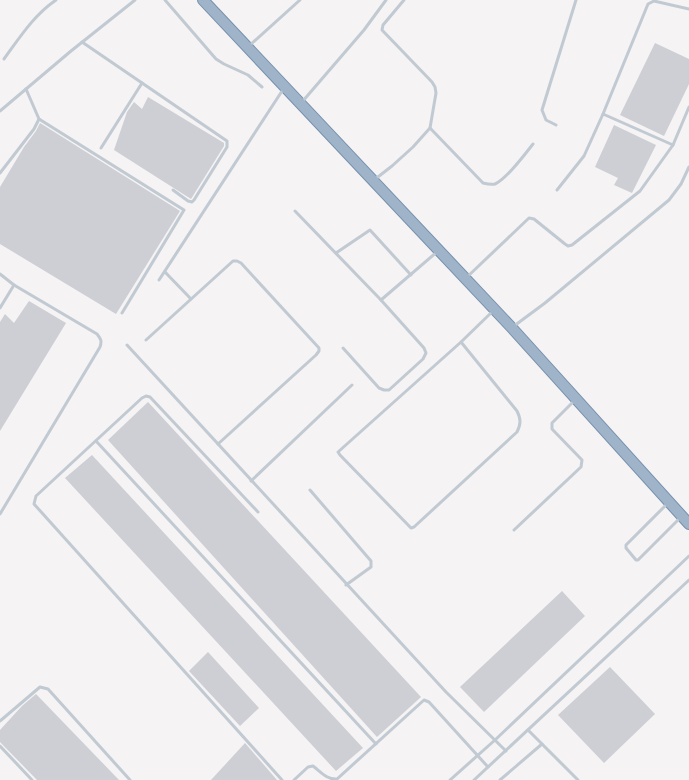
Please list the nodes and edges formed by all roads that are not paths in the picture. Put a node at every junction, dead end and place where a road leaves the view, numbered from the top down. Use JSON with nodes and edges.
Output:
{"nodes":[{"id":1,"x":56,"y":0,"type":"edge"},
{"id":2,"x":135,"y":0,"type":"edge"},
{"id":3,"x":165,"y":0,"type":"edge"},
{"id":4,"x":204,"y":0,"type":"edge"},
{"id":5,"x":300,"y":0,"type":"edge"},
{"id":6,"x":386,"y":0,"type":"edge"},
{"id":7,"x":404,"y":0,"type":"edge"},
{"id":8,"x":576,"y":0,"type":"edge"},
{"id":9,"x":689,"y":9,"type":"edge"},
{"id":10,"x":82,"y":42,"type":"junction"},
{"id":11,"x":248,"y":47,"type":"junction"},
{"id":12,"x":4,"y":59,"type":"dead end"},
{"id":13,"x":142,"y":83,"type":"junction"},
{"id":14,"x":285,"y":86,"type":"junction"},
{"id":15,"x":262,"y":87,"type":"dead end"},
{"id":16,"x":26,"y":89,"type":"junction"},
{"id":17,"x":301,"y":103,"type":"junction"},
{"id":18,"x":689,"y":107,"type":"edge"},
{"id":19,"x":0,"y":111,"type":"edge"},
{"id":20,"x":604,"y":114,"type":"junction"},
{"id":21,"x":39,"y":119,"type":"junction"},
{"id":22,"x":556,"y":125,"type":"dead end"},
{"id":23,"x":430,"y":128,"type":"junction"},
{"id":24,"x":533,"y":144,"type":"dead end"},
{"id":25,"x":673,"y":145,"type":"junction"},
{"id":26,"x":101,"y":148,"type":"dead end"},
{"id":27,"x":689,"y":168,"type":"edge"},
{"id":28,"x":0,"y":173,"type":"edge"},
{"id":29,"x":373,"y":181,"type":"junction"},
{"id":30,"x":173,"y":190,"type":"dead end"},
{"id":31,"x":557,"y":190,"type":"dead end"},
{"id":32,"x":295,"y":211,"type":"dead end"},
{"id":33,"x":439,"y":250,"type":"junction"},
{"id":34,"x":336,"y":253,"type":"junction"},
{"id":35,"x":165,"y":272,"type":"junction"},
{"id":36,"x":0,"y":274,"type":"edge"},
{"id":37,"x":410,"y":275,"type":"junction"},
{"id":38,"x":465,"y":278,"type":"junction"},
{"id":39,"x":159,"y":280,"type":"dead end"},
{"id":40,"x":14,"y":285,"type":"junction"},
{"id":41,"x":191,"y":299,"type":"junction"},
{"id":42,"x":381,"y":300,"type":"junction"},
{"id":43,"x":0,"y":308,"type":"edge"},
{"id":44,"x":495,"y":309,"type":"junction"},
{"id":45,"x":122,"y":313,"type":"dead end"},
{"id":46,"x":512,"y":328,"type":"junction"},
{"id":47,"x":146,"y":340,"type":"dead end"},
{"id":48,"x":461,"y":342,"type":"junction"},
{"id":49,"x":127,"y":345,"type":"dead end"},
{"id":50,"x":344,"y":348,"type":"dead end"},
{"id":51,"x":352,"y":384,"type":"dead end"},
{"id":52,"x":576,"y":399,"type":"junction"},
{"id":53,"x":96,"y":441,"type":"junction"},
{"id":54,"x":218,"y":444,"type":"junction"},
{"id":55,"x":251,"y":481,"type":"junction"},
{"id":56,"x":310,"y":490,"type":"dead end"},
{"id":57,"x":669,"y":502,"type":"junction"},
{"id":58,"x":258,"y":512,"type":"dead end"},
{"id":59,"x":0,"y":514,"type":"edge"},
{"id":60,"x":686,"y":520,"type":"edge"},
{"id":61,"x":514,"y":530,"type":"dead end"},
{"id":62,"x":689,"y":556,"type":"edge"},
{"id":63,"x":689,"y":580,"type":"edge"},
{"id":64,"x":346,"y":585,"type":"junction"},
{"id":65,"x":0,"y":721,"type":"edge"},
{"id":66,"x":528,"y":730,"type":"junction"},
{"id":67,"x":494,"y":740,"type":"junction"},
{"id":68,"x":376,"y":744,"type":"junction"},
{"id":69,"x":542,"y":744,"type":"junction"},
{"id":70,"x":0,"y":746,"type":"edge"},
{"id":71,"x":506,"y":751,"type":"junction"},
{"id":72,"x":477,"y":755,"type":"junction"},
{"id":73,"x":488,"y":767,"type":"junction"},
{"id":74,"x":341,"y":778,"type":"edge"},
{"id":75,"x":32,"y":780,"type":"edge"},
{"id":76,"x":130,"y":780,"type":"edge"},
{"id":77,"x":282,"y":780,"type":"edge"},
{"id":78,"x":294,"y":780,"type":"edge"},
{"id":79,"x":450,"y":780,"type":"edge"},
{"id":80,"x":474,"y":780,"type":"edge"},
{"id":81,"x":500,"y":780,"type":"edge"},
{"id":82,"x":578,"y":780,"type":"edge"}],
"edges":[{"from":1,"to":12,"type":"lane"},
{"from":2,"to":10,"type":"lane"},
{"from":3,"to":15,"type":"lane"},
{"from":4,"to":11,"type":"highway"},
{"from":5,"to":11,"type":"lane"},
{"from":6,"to":17,"type":"lane"},
{"from":7,"to":23,"type":"lane"},
{"from":8,"to":22,"type":"lane"},
{"from":9,"to":20,"type":"lane"},
{"from":10,"to":13,"type":"lane"},
{"from":10,"to":16,"type":"lane"},
{"from":11,"to":14,"type":"highway"},
{"from":13,"to":26,"type":"lane"},
{"from":13,"to":30,"type":"lane"},
{"from":14,"to":17,"type":"highway"},
{"from":14,"to":35,"type":"lane"},
{"from":16,"to":19,"type":"lane"},
{"from":16,"to":21,"type":"lane"},
{"from":17,"to":29,"type":"highway"},
{"from":18,"to":25,"type":"lane"},
{"from":20,"to":25,"type":"lane"},
{"from":20,"to":31,"type":"lane"},
{"from":21,"to":28,"type":"lane"},
{"from":21,"to":45,"type":"lane"},
{"from":23,"to":24,"type":"lane"},
{"from":23,"to":29,"type":"lane"},
{"from":25,"to":38,"type":"lane"},
{"from":27,"to":46,"type":"lane"},
{"from":29,"to":33,"type":"highway"},
{"from":32,"to":34,"type":"lane"},
{"from":33,"to":37,"type":"lane"},
{"from":33,"to":38,"type":"highway"},
{"from":34,"to":37,"type":"lane"},
{"from":34,"to":42,"type":"lane"},
{"from":35,"to":39,"type":"lane"},
{"from":35,"to":41,"type":"lane"},
{"from":36,"to":40,"type":"lane"},
{"from":37,"to":42,"type":"lane"},
{"from":38,"to":44,"type":"highway"},
{"from":40,"to":43,"type":"lane"},
{"from":40,"to":59,"type":"lane"},
{"from":41,"to":47,"type":"lane"},
{"from":41,"to":54,"type":"lane"},
{"from":42,"to":50,"type":"lane"},
{"from":44,"to":46,"type":"highway"},
{"from":44,"to":48,"type":"lane"},
{"from":46,"to":52,"type":"highway"},
{"from":48,"to":48,"type":"lane"},
{"from":49,"to":54,"type":"lane"},
{"from":51,"to":55,"type":"lane"},
{"from":52,"to":57,"type":"highway"},
{"from":52,"to":61,"type":"lane"},
{"from":53,"to":58,"type":"lane"},
{"from":53,"to":68,"type":"lane"},
{"from":53,"to":77,"type":"lane"},
{"from":54,"to":55,"type":"lane"},
{"from":55,"to":64,"type":"lane"},
{"from":56,"to":64,"type":"lane"},
{"from":57,"to":60,"type":"highway"},
{"from":57,"to":60,"type":"lane"},
{"from":62,"to":67,"type":"lane"},
{"from":63,"to":66,"type":"lane"},
{"from":64,"to":67,"type":"lane"},
{"from":65,"to":76,"type":"lane"},
{"from":66,"to":69,"type":"lane"},
{"from":66,"to":71,"type":"lane"},
{"from":67,"to":71,"type":"lane"},
{"from":67,"to":72,"type":"lane"},
{"from":68,"to":72,"type":"lane"},
{"from":68,"to":74,"type":"lane"},
{"from":69,"to":81,"type":"lane"},
{"from":69,"to":82,"type":"lane"},
{"from":70,"to":75,"type":"lane"},
{"from":71,"to":73,"type":"lane"},
{"from":72,"to":73,"type":"lane"},
{"from":72,"to":79,"type":"lane"},
{"from":73,"to":80,"type":"lane"},
{"from":74,"to":78,"type":"lane"}]}
